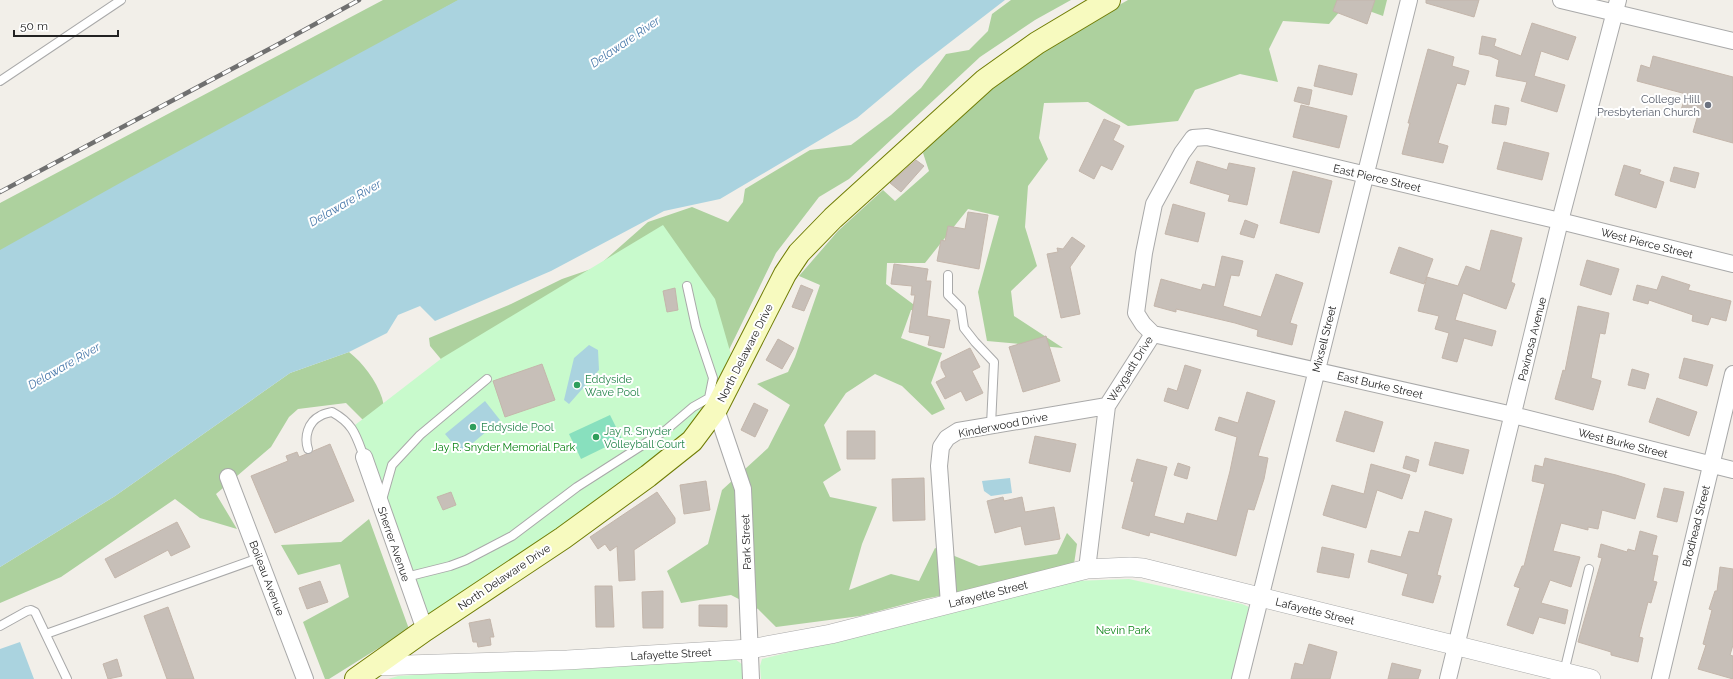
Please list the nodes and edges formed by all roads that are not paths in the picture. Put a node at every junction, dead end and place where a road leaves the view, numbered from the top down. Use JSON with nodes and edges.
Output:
{"nodes":[{"id":1,"x":121,"y":0,"type":"edge"},
{"id":2,"x":1109,"y":0,"type":"edge"},
{"id":3,"x":1409,"y":0,"type":"edge"},
{"id":4,"x":1561,"y":0,"type":"edge"},
{"id":5,"x":1617,"y":7,"type":"edge"},
{"id":6,"x":1733,"y":41,"type":"edge"},
{"id":7,"x":0,"y":81,"type":"edge"},
{"id":8,"x":1193,"y":138,"type":"joint"},
{"id":9,"x":1365,"y":175,"type":"junction"},
{"id":10,"x":1560,"y":221,"type":"junction"},
{"id":11,"x":1733,"y":264,"type":"edge"},
{"id":12,"x":948,"y":275,"type":"dead end"},
{"id":13,"x":687,"y":286,"type":"dead end"},
{"id":14,"x":1153,"y":334,"type":"junction"},
{"id":15,"x":1316,"y":371,"type":"junction"},
{"id":16,"x":1733,"y":374,"type":"edge"},
{"id":17,"x":488,"y":379,"type":"dead end"},
{"id":18,"x":712,"y":404,"type":"junction"},
{"id":19,"x":1107,"y":406,"type":"junction"},
{"id":20,"x":1513,"y":415,"type":"junction"},
{"id":21,"x":991,"y":425,"type":"junction"},
{"id":22,"x":308,"y":449,"type":"dead end"},
{"id":23,"x":364,"y":457,"type":"joint"},
{"id":24,"x":1711,"y":464,"type":"junction"},
{"id":25,"x":1733,"y":470,"type":"edge"},
{"id":26,"x":228,"y":477,"type":"dead end"},
{"id":27,"x":380,"y":505,"type":"junction"},
{"id":28,"x":259,"y":558,"type":"junction"},
{"id":29,"x":1087,"y":569,"type":"junction"},
{"id":30,"x":1589,"y":569,"type":"dead end"},
{"id":31,"x":406,"y":577,"type":"junction"},
{"id":32,"x":1260,"y":597,"type":"junction"},
{"id":33,"x":949,"y":604,"type":"junction"},
{"id":34,"x":0,"y":626,"type":"edge"},
{"id":35,"x":425,"y":630,"type":"junction"},
{"id":36,"x":46,"y":634,"type":"junction"},
{"id":37,"x":1456,"y":646,"type":"junction"},
{"id":38,"x":750,"y":649,"type":"junction"},
{"id":39,"x":375,"y":666,"type":"junction"},
{"id":40,"x":1564,"y":672,"type":"junction"},
{"id":41,"x":67,"y":679,"type":"edge"},
{"id":42,"x":305,"y":679,"type":"edge"},
{"id":43,"x":356,"y":679,"type":"edge"},
{"id":44,"x":751,"y":679,"type":"edge"},
{"id":45,"x":1240,"y":679,"type":"edge"},
{"id":46,"x":1448,"y":679,"type":"edge"},
{"id":47,"x":1591,"y":679,"type":"edge"},
{"id":48,"x":1660,"y":679,"type":"edge"}],
"edges":[{"from":1,"to":7,"type":"lane"},
{"from":2,"to":18,"type":"main road","name":"North Delaware Drive"},
{"from":3,"to":9,"type":"street","name":"Mixsell Street"},
{"from":4,"to":5,"type":"street"},
{"from":5,"to":6,"type":"street"},
{"from":5,"to":10,"type":"street","name":"Paxinosa Avenue"},
{"from":8,"to":9,"type":"street","name":"East Pierce Street"},
{"from":8,"to":14,"type":"street","name":"Weygadt Drive"},
{"from":9,"to":10,"type":"street","name":"East Pierce Street"},
{"from":9,"to":15,"type":"street","name":"Mixsell Street"},
{"from":10,"to":11,"type":"street","name":"West Pierce Street"},
{"from":10,"to":20,"type":"street","name":"Paxinosa Avenue"},
{"from":12,"to":21,"type":"lane"},
{"from":13,"to":18,"type":"lane"},
{"from":14,"to":15,"type":"street","name":"East Burke Street"},
{"from":14,"to":19,"type":"street","name":"Weygadt Drive"},
{"from":15,"to":20,"type":"street","name":"East Burke Street"},
{"from":15,"to":32,"type":"street","name":"Mixsell Street"},
{"from":16,"to":24,"type":"street","name":"Brodhead Street"},
{"from":17,"to":27,"type":"lane"},
{"from":18,"to":31,"type":"lane"},
{"from":18,"to":35,"type":"main road","name":"North Delaware Drive"},
{"from":18,"to":38,"type":"street","name":"Park Street"},
{"from":19,"to":21,"type":"street","name":"Kinderwood Drive"},
{"from":19,"to":29,"type":"street","name":"Weygadt Drive"},
{"from":20,"to":24,"type":"street","name":"West Burke Street"},
{"from":20,"to":37,"type":"street","name":"Paxinosa Avenue"},
{"from":21,"to":33,"type":"street","name":"Kinderwood Drive"},
{"from":22,"to":23,"type":"lane"},
{"from":23,"to":27,"type":"street","name":"Sherrer Avenue"},
{"from":24,"to":25,"type":"street","name":"West Burke Street"},
{"from":24,"to":48,"type":"street","name":"Brodhead Street"},
{"from":26,"to":28,"type":"street","name":"Boileau Avenue"},
{"from":27,"to":31,"type":"street","name":"Sherrer Avenue"},
{"from":28,"to":36,"type":"lane"},
{"from":28,"to":42,"type":"street","name":"Boileau Avenue"},
{"from":29,"to":32,"type":"street","name":"Lafayette Street"},
{"from":29,"to":33,"type":"street","name":"Lafayette Street"},
{"from":30,"to":40,"type":"lane"},
{"from":31,"to":35,"type":"street","name":"Sherrer Avenue"},
{"from":32,"to":37,"type":"street","name":"Lafayette Street"},
{"from":32,"to":45,"type":"street","name":"Mixsell Street"},
{"from":33,"to":38,"type":"street","name":"Lafayette Street"},
{"from":34,"to":36,"type":"lane"},
{"from":35,"to":39,"type":"main road","name":"North Delaware Drive"},
{"from":36,"to":41,"type":"lane"},
{"from":37,"to":40,"type":"street","name":"Lafayette Street"},
{"from":37,"to":46,"type":"street","name":"Paxinosa Avenue"},
{"from":38,"to":39,"type":"street","name":"Lafayette Street"},
{"from":38,"to":44,"type":"street","name":"Park Street"},
{"from":39,"to":43,"type":"main road","name":"North Delaware Drive"},
{"from":40,"to":47,"type":"street","name":"Lafayette Street"}]}
